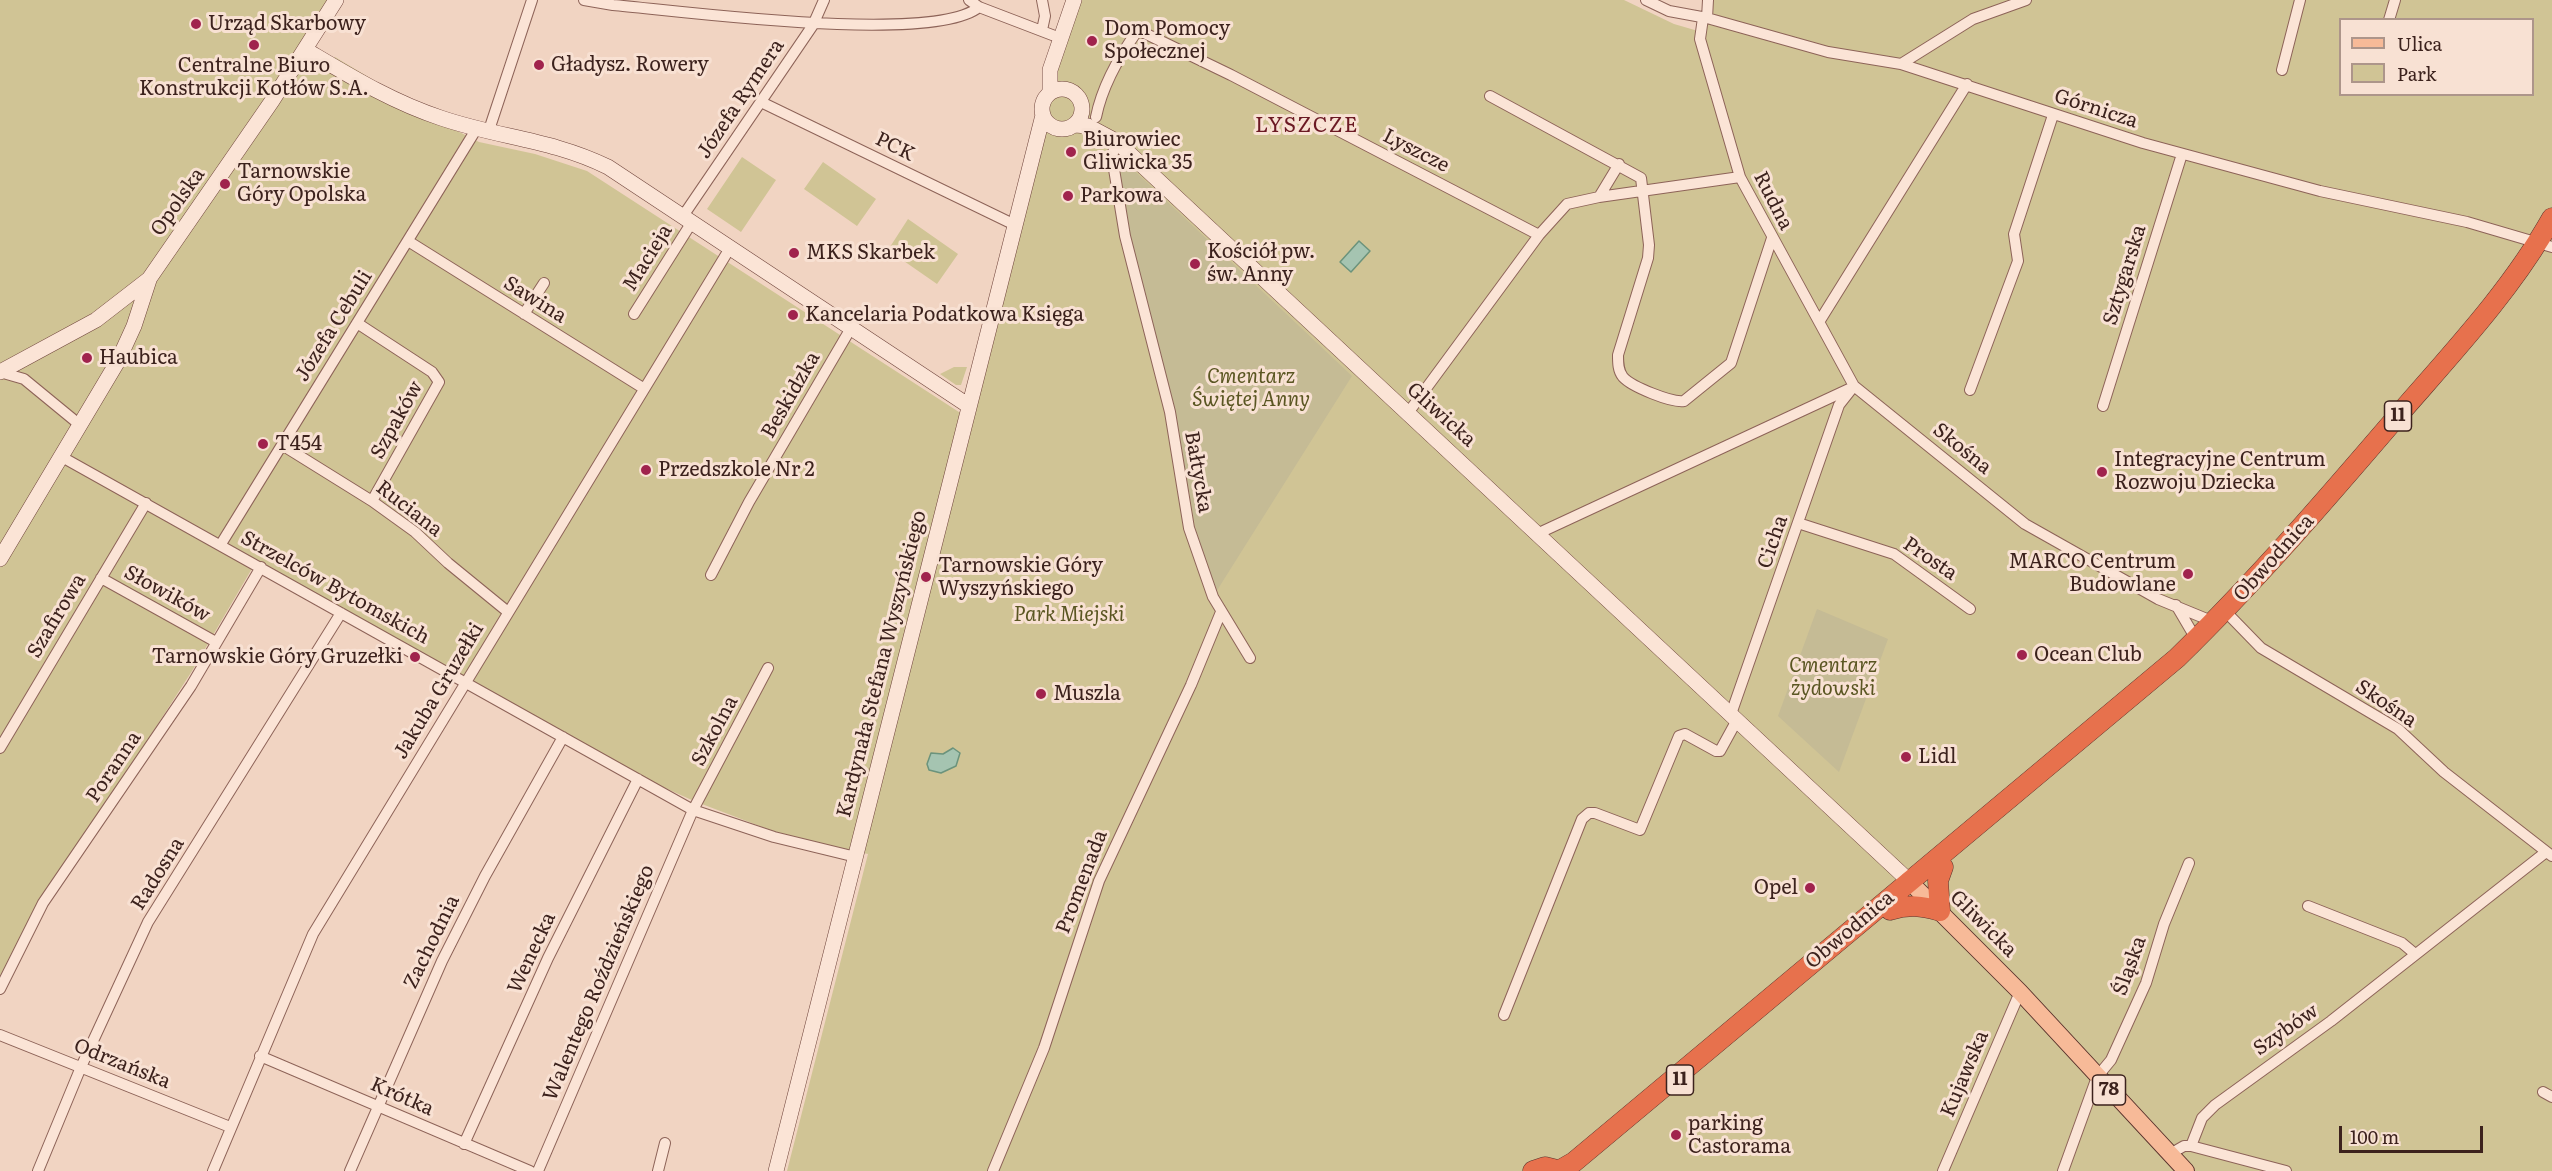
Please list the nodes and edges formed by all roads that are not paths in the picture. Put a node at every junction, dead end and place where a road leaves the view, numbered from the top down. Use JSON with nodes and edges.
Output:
{"nodes":[{"id":1,"x":336,"y":0,"type":"edge"},
{"id":2,"x":532,"y":0,"type":"edge"},
{"id":3,"x":584,"y":0,"type":"edge"},
{"id":4,"x":698,"y":0,"type":"edge"},
{"id":5,"x":824,"y":0,"type":"edge"},
{"id":6,"x":969,"y":0,"type":"edge"},
{"id":7,"x":1042,"y":0,"type":"edge"},
{"id":8,"x":1074,"y":0,"type":"edge"},
{"id":9,"x":1646,"y":0,"type":"edge"},
{"id":10,"x":1708,"y":0,"type":"edge"},
{"id":11,"x":2026,"y":0,"type":"edge"},
{"id":12,"x":2300,"y":0,"type":"edge"},
{"id":13,"x":2395,"y":0,"type":"edge"},
{"id":14,"x":613,"y":3,"type":"edge"},
{"id":15,"x":979,"y":7,"type":"junction"},
{"id":16,"x":696,"y":12,"type":"junction"},
{"id":17,"x":1705,"y":18,"type":"junction"},
{"id":18,"x":2390,"y":18,"type":"edge"},
{"id":19,"x":814,"y":22,"type":"junction"},
{"id":20,"x":1042,"y":30,"type":"junction"},
{"id":21,"x":1060,"y":38,"type":"junction"},
{"id":22,"x":306,"y":51,"type":"junction"},
{"id":23,"x":1055,"y":56,"type":"junction"},
{"id":24,"x":1901,"y":64,"type":"junction"},
{"id":25,"x":2282,"y":70,"type":"dead end"},
{"id":26,"x":1967,"y":84,"type":"junction"},
{"id":27,"x":1067,"y":89,"type":"junction"},
{"id":28,"x":1050,"y":92,"type":"junction"},
{"id":29,"x":1490,"y":96,"type":"dead end"},
{"id":30,"x":761,"y":102,"type":"junction"},
{"id":31,"x":1090,"y":113,"type":"junction"},
{"id":32,"x":1043,"y":115,"type":"junction"},
{"id":33,"x":2052,"y":115,"type":"junction"},
{"id":34,"x":1075,"y":125,"type":"junction"},
{"id":35,"x":1055,"y":128,"type":"junction"},
{"id":36,"x":483,"y":129,"type":"junction"},
{"id":37,"x":1116,"y":141,"type":"junction"},
{"id":38,"x":2182,"y":154,"type":"junction"},
{"id":39,"x":1618,"y":164,"type":"junction"},
{"id":40,"x":1030,"y":167,"type":"junction"},
{"id":41,"x":1740,"y":177,"type":"junction"},
{"id":42,"x":1643,"y":191,"type":"junction"},
{"id":43,"x":1599,"y":197,"type":"junction"},
{"id":44,"x":2552,"y":218,"type":"edge"},
{"id":45,"x":687,"y":219,"type":"junction"},
{"id":46,"x":1015,"y":225,"type":"junction"},
{"id":47,"x":1539,"y":235,"type":"junction"},
{"id":48,"x":1772,"y":238,"type":"junction"},
{"id":49,"x":408,"y":241,"type":"junction"},
{"id":50,"x":2545,"y":245,"type":"edge"},
{"id":51,"x":730,"y":248,"type":"junction"},
{"id":52,"x":149,"y":279,"type":"junction"},
{"id":53,"x":544,"y":283,"type":"dead end"},
{"id":54,"x":524,"y":314,"type":"junction"},
{"id":55,"x":634,"y":314,"type":"dead end"},
{"id":56,"x":1819,"y":322,"type":"junction"},
{"id":57,"x":357,"y":323,"type":"junction"},
{"id":58,"x":850,"y":328,"type":"junction"},
{"id":59,"x":0,"y":372,"type":"edge"},
{"id":60,"x":1854,"y":386,"type":"junction"},
{"id":61,"x":643,"y":388,"type":"junction"},
{"id":62,"x":1970,"y":390,"type":"dead end"},
{"id":63,"x":969,"y":405,"type":"junction"},
{"id":64,"x":2103,"y":406,"type":"dead end"},
{"id":65,"x":1408,"y":413,"type":"junction"},
{"id":66,"x":80,"y":425,"type":"junction"},
{"id":67,"x":282,"y":445,"type":"junction"},
{"id":68,"x":62,"y":457,"type":"junction"},
{"id":69,"x":372,"y":501,"type":"junction"},
{"id":70,"x":146,"y":503,"type":"junction"},
{"id":71,"x":1798,"y":523,"type":"junction"},
{"id":72,"x":1539,"y":532,"type":"junction"},
{"id":73,"x":221,"y":544,"type":"junction"},
{"id":74,"x":0,"y":560,"type":"edge"},
{"id":75,"x":261,"y":567,"type":"junction"},
{"id":76,"x":711,"y":575,"type":"dead end"},
{"id":77,"x":101,"y":578,"type":"junction"},
{"id":78,"x":2176,"y":605,"type":"junction"},
{"id":79,"x":1970,"y":609,"type":"dead end"},
{"id":80,"x":508,"y":612,"type":"junction"},
{"id":81,"x":1221,"y":612,"type":"junction"},
{"id":82,"x":341,"y":613,"type":"junction"},
{"id":83,"x":2220,"y":616,"type":"junction"},
{"id":84,"x":2196,"y":639,"type":"junction"},
{"id":85,"x":216,"y":642,"type":"junction"},
{"id":86,"x":1250,"y":658,"type":"dead end"},
{"id":87,"x":768,"y":668,"type":"dead end"},
{"id":88,"x":467,"y":682,"type":"junction"},
{"id":89,"x":2141,"y":690,"type":"junction"},
{"id":90,"x":1734,"y":717,"type":"junction"},
{"id":91,"x":563,"y":737,"type":"junction"},
{"id":92,"x":0,"y":748,"type":"edge"},
{"id":93,"x":638,"y":779,"type":"junction"},
{"id":94,"x":693,"y":810,"type":"junction"},
{"id":95,"x":2549,"y":854,"type":"edge"},
{"id":96,"x":855,"y":857,"type":"junction"},
{"id":97,"x":2189,"y":863,"type":"dead end"},
{"id":98,"x":1943,"y":867,"type":"junction"},
{"id":99,"x":1913,"y":884,"type":"junction"},
{"id":100,"x":2308,"y":906,"type":"dead end"},
{"id":101,"x":1890,"y":910,"type":"junction"},
{"id":102,"x":1940,"y":911,"type":"junction"},
{"id":103,"x":2414,"y":953,"type":"junction"},
{"id":104,"x":0,"y":989,"type":"edge"},
{"id":105,"x":2020,"y":992,"type":"junction"},
{"id":106,"x":1504,"y":1015,"type":"dead end"},
{"id":107,"x":0,"y":1035,"type":"edge"},
{"id":108,"x":260,"y":1056,"type":"junction"},
{"id":109,"x":81,"y":1067,"type":"junction"},
{"id":110,"x":2097,"y":1077,"type":"junction"},
{"id":111,"x":377,"y":1105,"type":"junction"},
{"id":112,"x":230,"y":1127,"type":"junction"},
{"id":113,"x":665,"y":1143,"type":"dead end"},
{"id":114,"x":464,"y":1144,"type":"junction"},
{"id":115,"x":2191,"y":1146,"type":"junction"},
{"id":116,"x":2170,"y":1154,"type":"junction"},
{"id":117,"x":38,"y":1171,"type":"edge"},
{"id":118,"x":213,"y":1171,"type":"edge"},
{"id":119,"x":350,"y":1171,"type":"edge"},
{"id":120,"x":530,"y":1171,"type":"edge"},
{"id":121,"x":538,"y":1171,"type":"edge"},
{"id":122,"x":658,"y":1171,"type":"edge"},
{"id":123,"x":776,"y":1171,"type":"edge"},
{"id":124,"x":993,"y":1171,"type":"edge"},
{"id":125,"x":1533,"y":1171,"type":"edge"},
{"id":126,"x":1560,"y":1171,"type":"edge"},
{"id":127,"x":1578,"y":1171,"type":"edge"},
{"id":128,"x":1943,"y":1171,"type":"edge"},
{"id":129,"x":2063,"y":1171,"type":"edge"},
{"id":130,"x":2186,"y":1171,"type":"edge"},
{"id":131,"x":2286,"y":1171,"type":"edge"}],
"edges":[{"from":1,"to":22,"type":"street","name":"Opolska"},
{"from":2,"to":36,"type":"street","name":"Józefa Cebuli"},
{"from":3,"to":14,"type":"street"},
{"from":4,"to":16,"type":"street"},
{"from":5,"to":19,"type":"street","name":"Józefa Rymera"},
{"from":6,"to":15,"type":"street"},
{"from":7,"to":20,"type":"street"},
{"from":8,"to":21,"type":"street"},
{"from":9,"to":17,"type":"street","name":"Górnicza"},
{"from":10,"to":17,"type":"street","name":"Rudna"},
{"from":11,"to":24,"type":"street"},
{"from":12,"to":25,"type":"street"},
{"from":13,"to":18,"type":"street"},
{"from":14,"to":16,"type":"street"},
{"from":15,"to":19,"type":"street"},
{"from":15,"to":20,"type":"street"},
{"from":16,"to":19,"type":"street"},
{"from":17,"to":24,"type":"street","name":"Górnicza"},
{"from":17,"to":41,"type":"street","name":"Rudna"},
{"from":19,"to":30,"type":"street","name":"Józefa Rymera"},
{"from":20,"to":21,"type":"street"},
{"from":21,"to":23,"type":"street"},
{"from":22,"to":36,"type":"street"},
{"from":22,"to":52,"type":"street","name":"Opolska"},
{"from":23,"to":27,"type":"street"},
{"from":23,"to":28,"type":"street"},
{"from":24,"to":26,"type":"street","name":"Górnicza"},
{"from":26,"to":33,"type":"street","name":"Górnicza"},
{"from":26,"to":56,"type":"street"},
{"from":27,"to":28,"type":"street"},
{"from":27,"to":31,"type":"street"},
{"from":28,"to":32,"type":"street"},
{"from":29,"to":39,"type":"street"},
{"from":30,"to":45,"type":"street","name":"Józefa Rymera"},
{"from":30,"to":46,"type":"street","name":"PCK"},
{"from":31,"to":34,"type":"street"},
{"from":31,"to":37,"type":"street","name":"Gliwicka"},
{"from":31,"to":47,"type":"street","name":"Lyszcze"},
{"from":32,"to":35,"type":"street"},
{"from":32,"to":40,"type":"street","name":"Kardynała Stefana Wyszyńskiego"},
{"from":33,"to":38,"type":"street","name":"Górnicza"},
{"from":33,"to":62,"type":"street"},
{"from":34,"to":35,"type":"street"},
{"from":34,"to":37,"type":"street","name":"Gliwicka"},
{"from":35,"to":40,"type":"street","name":"Kardynała Stefana Wyszyńskiego"},
{"from":36,"to":45,"type":"street"},
{"from":36,"to":49,"type":"street","name":"Józefa Cebuli"},
{"from":37,"to":65,"type":"street","name":"Gliwicka"},
{"from":37,"to":81,"type":"street","name":"Bałtycka"},
{"from":38,"to":50,"type":"street","name":"Górnicza"},
{"from":38,"to":64,"type":"street","name":"Sztygarska"},
{"from":39,"to":42,"type":"street"},
{"from":39,"to":43,"type":"street"},
{"from":40,"to":46,"type":"street","name":"Kardynała Stefana Wyszyńskiego"},
{"from":41,"to":42,"type":"street"},
{"from":41,"to":48,"type":"street","name":"Rudna"},
{"from":42,"to":43,"type":"street"},
{"from":42,"to":48,"type":"street"},
{"from":43,"to":47,"type":"street"},
{"from":44,"to":50,"type":"highway","name":"Obwodnica","number":"11"},
{"from":45,"to":51,"type":"street"},
{"from":45,"to":55,"type":"street","name":"Macieja"},
{"from":46,"to":63,"type":"street","name":"Kardynała Stefana Wyszyńskiego"},
{"from":47,"to":65,"type":"street"},
{"from":48,"to":56,"type":"street","name":"Rudna"},
{"from":49,"to":54,"type":"street","name":"Sawina"},
{"from":49,"to":57,"type":"street","name":"Józefa Cebuli"},
{"from":50,"to":83,"type":"highway","name":"Obwodnica","number":"11"},
{"from":51,"to":58,"type":"street"},
{"from":51,"to":61,"type":"street","name":"Jakuba Gruzełki"},
{"from":52,"to":59,"type":"street","name":"Opolska"},
{"from":52,"to":66,"type":"street"},
{"from":53,"to":54,"type":"street"},
{"from":54,"to":61,"type":"street","name":"Sawina"},
{"from":56,"to":60,"type":"street","name":"Rudna"},
{"from":57,"to":67,"type":"street","name":"Józefa Cebuli"},
{"from":57,"to":69,"type":"street","name":"Szpaków"},
{"from":58,"to":63,"type":"street"},
{"from":58,"to":76,"type":"street","name":"Beskidzka"},
{"from":59,"to":66,"type":"street"},
{"from":60,"to":71,"type":"street","name":"Cicha"},
{"from":60,"to":72,"type":"street"},
{"from":60,"to":78,"type":"street","name":"Skośna"},
{"from":61,"to":80,"type":"street","name":"Jakuba Gruzełki"},
{"from":63,"to":96,"type":"street","name":"Kardynała Stefana Wyszyńskiego"},
{"from":65,"to":72,"type":"street","name":"Gliwicka"},
{"from":66,"to":68,"type":"street"},
{"from":67,"to":69,"type":"street","name":"Ruciana"},
{"from":67,"to":73,"type":"street","name":"Józefa Cebuli"},
{"from":68,"to":70,"type":"street","name":"Strzelców Bytomskich"},
{"from":68,"to":74,"type":"street"},
{"from":69,"to":80,"type":"street","name":"Ruciana"},
{"from":70,"to":73,"type":"street","name":"Strzelców Bytomskich"},
{"from":70,"to":77,"type":"street","name":"Szafirowa"},
{"from":71,"to":79,"type":"street","name":"Prosta"},
{"from":71,"to":90,"type":"street","name":"Cicha"},
{"from":72,"to":90,"type":"street","name":"Gliwicka"},
{"from":73,"to":75,"type":"street","name":"Strzelców Bytomskich"},
{"from":75,"to":82,"type":"street","name":"Strzelców Bytomskich"},
{"from":75,"to":85,"type":"street","name":"Poranna"},
{"from":77,"to":85,"type":"street","name":"Słowików"},
{"from":77,"to":92,"type":"street","name":"Szafirowa"},
{"from":78,"to":83,"type":"street","name":"Skośna"},
{"from":78,"to":84,"type":"street"},
{"from":80,"to":88,"type":"street","name":"Jakuba Gruzełki"},
{"from":81,"to":86,"type":"street","name":"Bałtycka"},
{"from":81,"to":124,"type":"street","name":"Promenada"},
{"from":82,"to":88,"type":"street","name":"Strzelców Bytomskich"},
{"from":82,"to":109,"type":"street","name":"Radosna"},
{"from":83,"to":84,"type":"highway","name":"Obwodnica","number":"11"},
{"from":83,"to":95,"type":"street","name":"Skośna"},
{"from":84,"to":89,"type":"highway","name":"Obwodnica","number":"11"},
{"from":85,"to":104,"type":"street","name":"Poranna"},
{"from":87,"to":94,"type":"street","name":"Szkolna"},
{"from":88,"to":91,"type":"street","name":"Strzelców Bytomskich"},
{"from":88,"to":108,"type":"street","name":"Jakuba Gruzełki"},
{"from":89,"to":98,"type":"highway","name":"Obwodnica","number":"11"},
{"from":89,"to":99,"type":"highway","name":"Obwodnica","number":"11"},
{"from":90,"to":99,"type":"street","name":"Gliwicka"},
{"from":90,"to":106,"type":"street"},
{"from":91,"to":93,"type":"street","name":"Strzelców Bytomskich"},
{"from":91,"to":111,"type":"street","name":"Zachodnia"},
{"from":93,"to":94,"type":"street","name":"Strzelców Bytomskich"},
{"from":93,"to":114,"type":"street","name":"Wenecka"},
{"from":94,"to":96,"type":"street","name":"Strzelców Bytomskich"},
{"from":94,"to":121,"type":"street","name":"Walentego Roździeńskiego"},
{"from":95,"to":103,"type":"street","name":"Szybów"},
{"from":96,"to":123,"type":"street","name":"Kardynała Stefana Wyszyńskiego"},
{"from":97,"to":110,"type":"street","name":"Śląska"},
{"from":98,"to":99,"type":"highway","name":"Obwodnica","number":"11"},
{"from":98,"to":102,"type":"highway"},
{"from":99,"to":101,"type":"highway","name":"Obwodnica","number":"11"},
{"from":99,"to":102,"type":"main road","name":"Gliwicka","number":"78"},
{"from":99,"to":126,"type":"highway","name":"Obwodnica","number":"11"},
{"from":100,"to":103,"type":"street"},
{"from":101,"to":102,"type":"highway"},
{"from":101,"to":127,"type":"highway","name":"Obwodnica","number":"11"},
{"from":102,"to":105,"type":"main road","name":"Gliwicka","number":"78"},
{"from":103,"to":115,"type":"street","name":"Szybów"},
{"from":105,"to":110,"type":"main road","name":"Gliwicka","number":"78"},
{"from":105,"to":128,"type":"street","name":"Kujawska"},
{"from":107,"to":109,"type":"street","name":"Odrzańska"},
{"from":108,"to":111,"type":"street","name":"Krótka"},
{"from":108,"to":112,"type":"street","name":"Jakuba Gruzełki"},
{"from":109,"to":112,"type":"street","name":"Odrzańska"},
{"from":109,"to":117,"type":"street","name":"Radosna"},
{"from":110,"to":116,"type":"main road","name":"Gliwicka","number":"78"},
{"from":110,"to":129,"type":"street","name":"Śląska"},
{"from":111,"to":114,"type":"street","name":"Krótka"},
{"from":111,"to":119,"type":"street","name":"Zachodnia"},
{"from":112,"to":118,"type":"street","name":"Jakuba Gruzełki"},
{"from":113,"to":122,"type":"street"},
{"from":114,"to":120,"type":"street","name":"Krótka"},
{"from":115,"to":116,"type":"street"},
{"from":115,"to":131,"type":"street"},
{"from":116,"to":130,"type":"main road","name":"Gliwicka","number":"78"},
{"from":125,"to":126,"type":"highway"}]}
